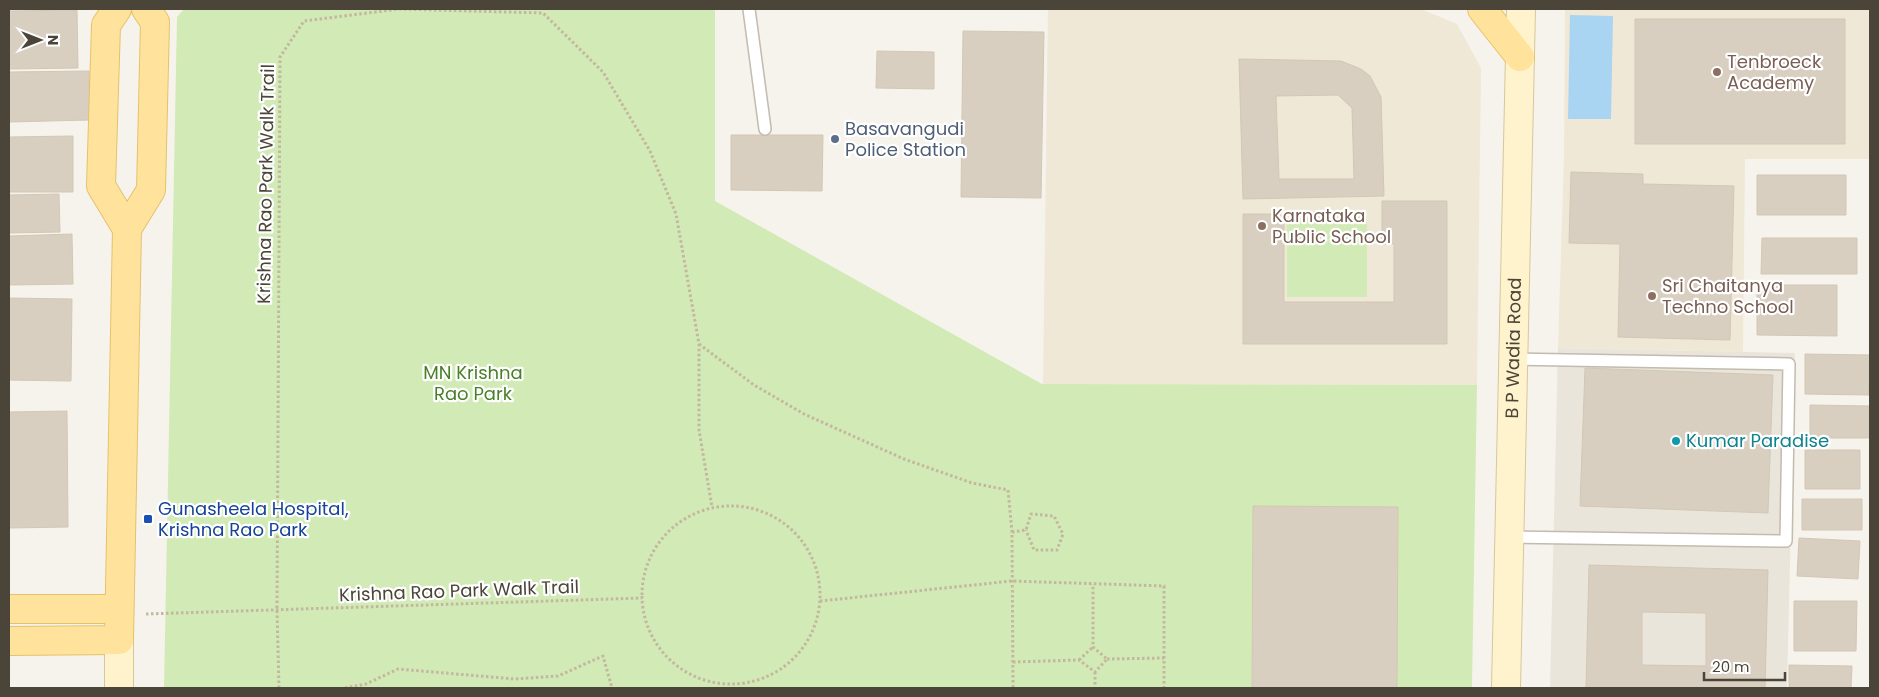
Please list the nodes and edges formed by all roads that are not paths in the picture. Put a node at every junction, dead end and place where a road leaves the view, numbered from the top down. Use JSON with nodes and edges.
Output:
{"nodes":[{"id":1,"x":117,"y":9,"type":"edge"},
{"id":2,"x":146,"y":9,"type":"edge"},
{"id":3,"x":750,"y":9,"type":"edge"},
{"id":4,"x":1482,"y":9,"type":"edge"},
{"id":5,"x":1521,"y":9,"type":"edge"},
{"id":6,"x":1520,"y":57,"type":"junction"},
{"id":7,"x":765,"y":129,"type":"dead end"},
{"id":8,"x":127,"y":229,"type":"junction"},
{"id":9,"x":1513,"y":359,"type":"junction"},
{"id":10,"x":1510,"y":537,"type":"junction"},
{"id":11,"x":9,"y":609,"type":"edge"},
{"id":12,"x":120,"y":621,"type":"junction"},
{"id":13,"x":9,"y":641,"type":"edge"},
{"id":14,"x":119,"y":688,"type":"edge"},
{"id":15,"x":1506,"y":688,"type":"edge"}],
"edges":[{"from":1,"to":8,"type":"main road"},
{"from":2,"to":8,"type":"main road"},
{"from":3,"to":7,"type":"lane"},
{"from":4,"to":6,"type":"main road"},
{"from":5,"to":6,"type":"street","name":"B P Wadia Road"},
{"from":6,"to":9,"type":"street","name":"B P Wadia Road"},
{"from":8,"to":12,"type":"main road"},
{"from":9,"to":10,"type":"street","name":"B P Wadia Road"},
{"from":9,"to":10,"type":"lane"},
{"from":10,"to":15,"type":"street","name":"B P Wadia Road"},
{"from":11,"to":12,"type":"main road"},
{"from":12,"to":13,"type":"main road"},
{"from":12,"to":14,"type":"street"}]}
